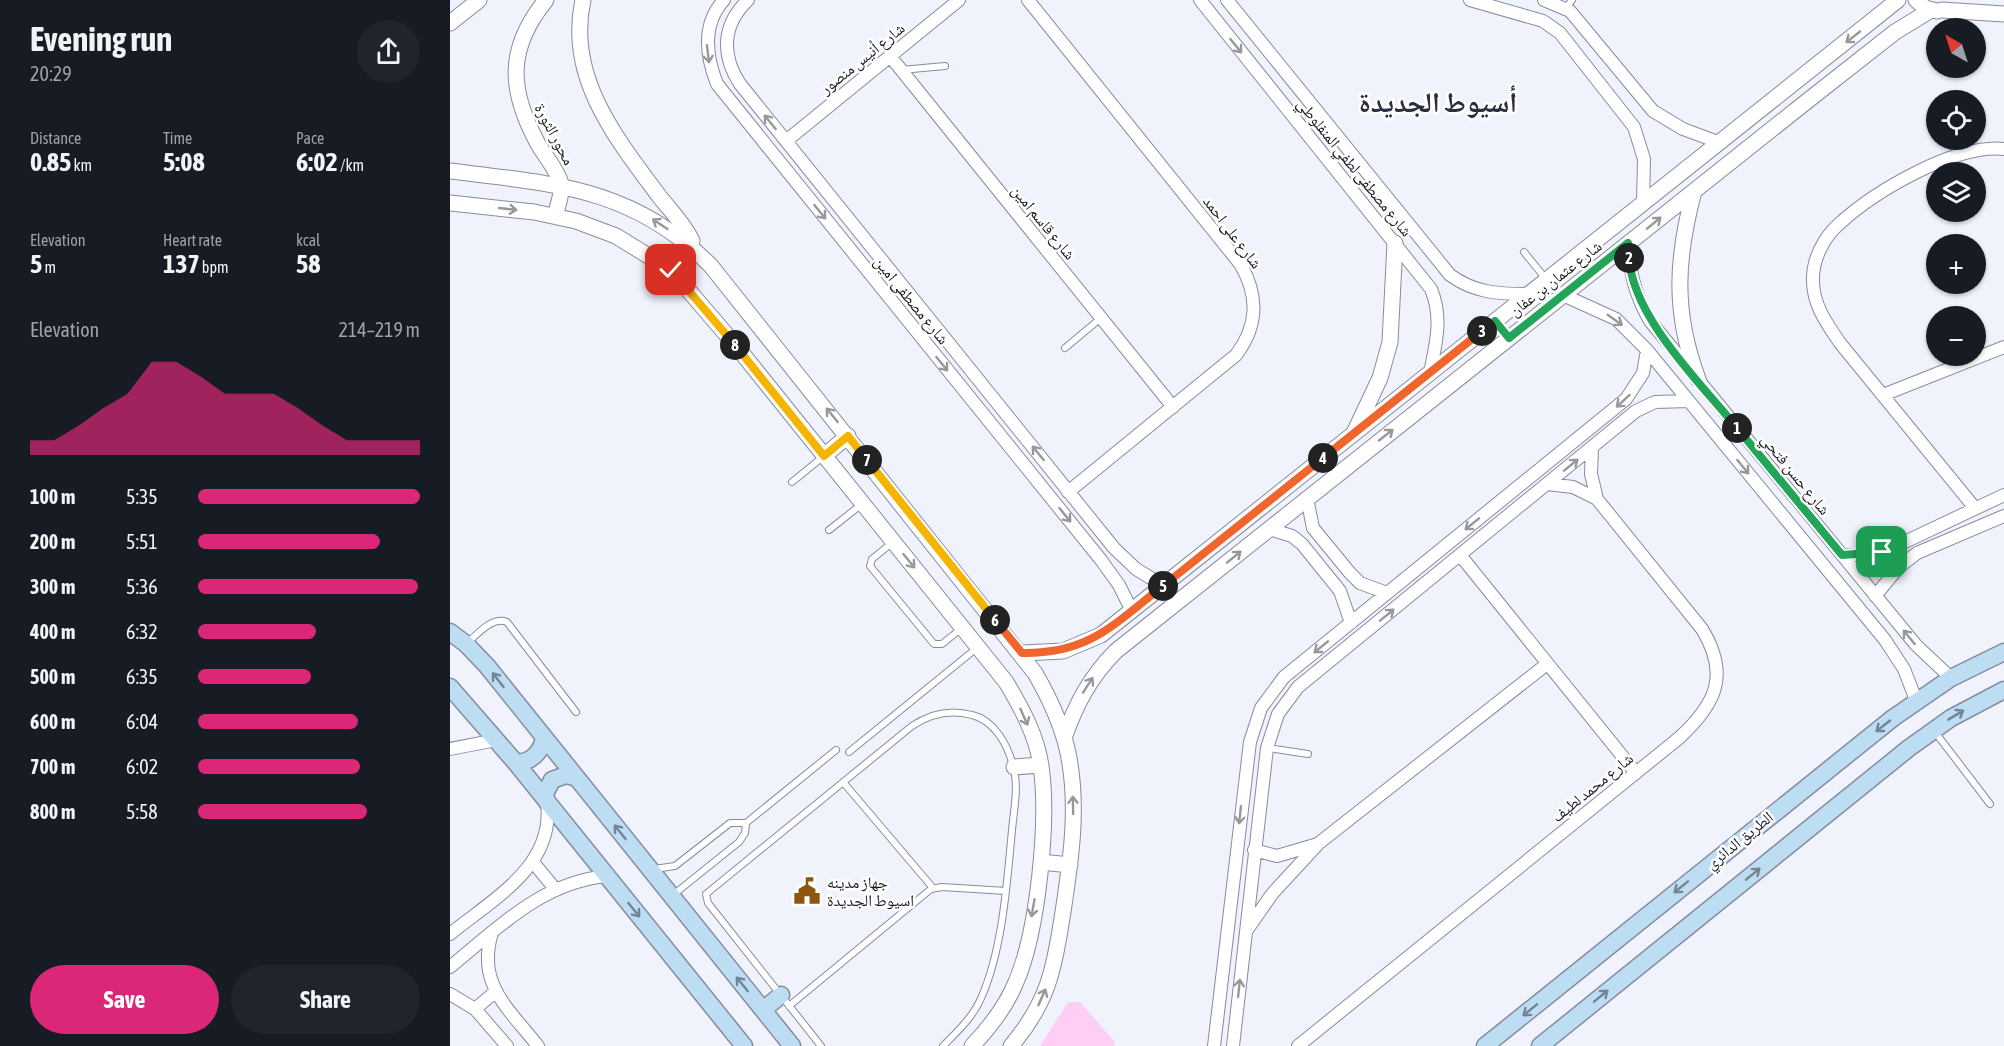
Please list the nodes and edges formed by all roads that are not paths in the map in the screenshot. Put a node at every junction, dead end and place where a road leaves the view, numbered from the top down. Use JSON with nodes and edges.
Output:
{"nodes":[{"id":1,"x":479,"y":0,"type":"edge"},
{"id":2,"x":546,"y":0,"type":"edge"},
{"id":3,"x":583,"y":0,"type":"edge"},
{"id":4,"x":724,"y":0,"type":"edge"},
{"id":5,"x":748,"y":0,"type":"edge"},
{"id":6,"x":959,"y":0,"type":"edge"},
{"id":7,"x":1028,"y":0,"type":"edge"},
{"id":8,"x":1200,"y":0,"type":"edge"},
{"id":9,"x":1227,"y":0,"type":"edge"},
{"id":10,"x":1470,"y":0,"type":"edge"},
{"id":11,"x":1544,"y":0,"type":"edge"},
{"id":12,"x":1898,"y":0,"type":"edge"},
{"id":13,"x":1916,"y":0,"type":"edge"},
{"id":14,"x":1958,"y":0,"type":"edge"},
{"id":15,"x":1569,"y":4,"type":"edge"},
{"id":16,"x":1937,"y":10,"type":"junction"},
{"id":17,"x":2004,"y":14,"type":"edge"},
{"id":18,"x":450,"y":23,"type":"edge"},
{"id":19,"x":890,"y":56,"type":"junction"},
{"id":20,"x":945,"y":66,"type":"dead end"},
{"id":21,"x":901,"y":70,"type":"junction"},
{"id":22,"x":786,"y":141,"type":"junction"},
{"id":23,"x":1718,"y":142,"type":"junction"},
{"id":24,"x":2004,"y":149,"type":"edge"},
{"id":25,"x":1732,"y":160,"type":"junction"},
{"id":26,"x":450,"y":171,"type":"edge"},
{"id":27,"x":561,"y":185,"type":"junction"},
{"id":28,"x":1694,"y":191,"type":"junction"},
{"id":29,"x":1643,"y":202,"type":"junction"},
{"id":30,"x":450,"y":203,"type":"edge"},
{"id":31,"x":555,"y":216,"type":"junction"},
{"id":32,"x":1395,"y":243,"type":"junction"},
{"id":33,"x":1628,"y":243,"type":"junction"},
{"id":34,"x":692,"y":247,"type":"junction"},
{"id":35,"x":1524,"y":252,"type":"dead end"},
{"id":36,"x":1546,"y":279,"type":"junction"},
{"id":37,"x":1528,"y":294,"type":"junction"},
{"id":38,"x":1563,"y":295,"type":"junction"},
{"id":39,"x":1101,"y":318,"type":"junction"},
{"id":40,"x":1495,"y":321,"type":"junction"},
{"id":41,"x":1509,"y":338,"type":"junction"},
{"id":42,"x":2004,"y":347,"type":"edge"},
{"id":43,"x":1065,"y":348,"type":"dead end"},
{"id":44,"x":1647,"y":350,"type":"junction"},
{"id":45,"x":1430,"y":372,"type":"junction"},
{"id":46,"x":1698,"y":379,"type":"junction"},
{"id":47,"x":1883,"y":395,"type":"junction"},
{"id":48,"x":1689,"y":401,"type":"junction"},
{"id":49,"x":1173,"y":407,"type":"junction"},
{"id":50,"x":1353,"y":434,"type":"junction"},
{"id":51,"x":848,"y":436,"type":"junction"},
{"id":52,"x":1592,"y":448,"type":"junction"},
{"id":53,"x":824,"y":456,"type":"junction"},
{"id":54,"x":792,"y":482,"type":"dead end"},
{"id":55,"x":1547,"y":484,"type":"junction"},
{"id":56,"x":1068,"y":492,"type":"junction"},
{"id":57,"x":2004,"y":495,"type":"edge"},
{"id":58,"x":1307,"y":498,"type":"junction"},
{"id":59,"x":1597,"y":499,"type":"junction"},
{"id":60,"x":862,"y":503,"type":"junction"},
{"id":61,"x":1974,"y":507,"type":"junction"},
{"id":62,"x":2004,"y":516,"type":"edge"},
{"id":63,"x":1269,"y":529,"type":"junction"},
{"id":64,"x":829,"y":530,"type":"dead end"},
{"id":65,"x":893,"y":542,"type":"junction"},
{"id":66,"x":1460,"y":555,"type":"junction"},
{"id":67,"x":1842,"y":555,"type":"junction"},
{"id":68,"x":1164,"y":586,"type":"junction"},
{"id":69,"x":1387,"y":593,"type":"junction"},
{"id":70,"x":1875,"y":596,"type":"junction"},
{"id":71,"x":1132,"y":611,"type":"junction"},
{"id":72,"x":1350,"y":623,"type":"junction"},
{"id":73,"x":963,"y":627,"type":"junction"},
{"id":74,"x":450,"y":632,"type":"edge"},
{"id":75,"x":466,"y":644,"type":"junction"},
{"id":76,"x":979,"y":646,"type":"junction"},
{"id":77,"x":2004,"y":652,"type":"edge"},
{"id":78,"x":1022,"y":653,"type":"junction"},
{"id":79,"x":1548,"y":664,"type":"junction"},
{"id":80,"x":1951,"y":678,"type":"junction"},
{"id":81,"x":450,"y":687,"type":"edge"},
{"id":82,"x":2004,"y":690,"type":"edge"},
{"id":83,"x":1271,"y":692,"type":"junction"},
{"id":84,"x":1916,"y":700,"type":"junction"},
{"id":85,"x":1284,"y":703,"type":"junction"},
{"id":86,"x":576,"y":712,"type":"dead end"},
{"id":87,"x":1933,"y":730,"type":"junction"},
{"id":88,"x":544,"y":738,"type":"junction"},
{"id":89,"x":1064,"y":738,"type":"junction"},
{"id":90,"x":496,"y":740,"type":"junction"},
{"id":91,"x":1267,"y":748,"type":"junction"},
{"id":92,"x":450,"y":749,"type":"edge"},
{"id":93,"x":836,"y":750,"type":"dead end"},
{"id":94,"x":849,"y":752,"type":"dead end"},
{"id":95,"x":1308,"y":754,"type":"dead end"},
{"id":96,"x":516,"y":763,"type":"junction"},
{"id":97,"x":1041,"y":765,"type":"junction"},
{"id":98,"x":1014,"y":767,"type":"junction"},
{"id":99,"x":1635,"y":773,"type":"junction"},
{"id":100,"x":574,"y":777,"type":"junction"},
{"id":101,"x":843,"y":782,"type":"junction"},
{"id":102,"x":547,"y":802,"type":"junction"},
{"id":103,"x":1990,"y":804,"type":"dead end"},
{"id":104,"x":746,"y":823,"type":"junction"},
{"id":105,"x":1319,"y":843,"type":"junction"},
{"id":106,"x":1254,"y":850,"type":"junction"},
{"id":107,"x":533,"y":862,"type":"junction"},
{"id":108,"x":1041,"y":862,"type":"junction"},
{"id":109,"x":1070,"y":865,"type":"junction"},
{"id":110,"x":648,"y":867,"type":"junction"},
{"id":111,"x":607,"y":876,"type":"junction"},
{"id":112,"x":933,"y":888,"type":"junction"},
{"id":113,"x":555,"y":889,"type":"junction"},
{"id":114,"x":1006,"y":891,"type":"junction"},
{"id":115,"x":672,"y":897,"type":"junction"},
{"id":116,"x":492,"y":933,"type":"junction"},
{"id":117,"x":450,"y":934,"type":"edge"},
{"id":118,"x":1244,"y":935,"type":"junction"},
{"id":119,"x":450,"y":967,"type":"edge"},
{"id":120,"x":495,"y":992,"type":"junction"},
{"id":121,"x":450,"y":994,"type":"edge"},
{"id":122,"x":785,"y":1001,"type":"junction"},
{"id":123,"x":475,"y":1009,"type":"junction"},
{"id":124,"x":763,"y":1010,"type":"junction"},
{"id":125,"x":507,"y":1046,"type":"edge"},
{"id":126,"x":538,"y":1046,"type":"edge"},
{"id":127,"x":744,"y":1046,"type":"edge"},
{"id":128,"x":792,"y":1046,"type":"edge"},
{"id":129,"x":821,"y":1046,"type":"edge"},
{"id":130,"x":943,"y":1046,"type":"edge"},
{"id":131,"x":972,"y":1046,"type":"edge"},
{"id":132,"x":1011,"y":1046,"type":"edge"},
{"id":133,"x":1214,"y":1046,"type":"edge"},
{"id":134,"x":1233,"y":1046,"type":"edge"},
{"id":135,"x":1298,"y":1046,"type":"edge"},
{"id":136,"x":1485,"y":1046,"type":"edge"},
{"id":137,"x":1540,"y":1046,"type":"edge"}],
"edges":[{"from":1,"to":18,"type":"street"},
{"from":2,"to":27,"type":"street","name":"محور الثورة"},
{"from":3,"to":34,"type":"street"},
{"from":4,"to":71,"type":"street","name":"شارع مصطفى امين","one_way":true},
{"from":22,"to":5,"type":"street","name":"شارع مصطفى امين","one_way":true},
{"from":6,"to":19,"type":"street","name":"شارع أنيس منصور"},
{"from":7,"to":49,"type":"street","name":"شارع على احمد"},
{"from":8,"to":32,"type":"street","name":"شارع مصطفى لطفي المنفلوطي","one_way":true},
{"from":9,"to":37,"type":"street","name":"شارع مصطفى لطفي المنفلوطي"},
{"from":10,"to":29,"type":"street"},
{"from":11,"to":15,"type":"street"},
{"from":12,"to":23,"type":"street","name":"شارع عثمان بن عفان","one_way":true},
{"from":13,"to":16,"type":"street"},
{"from":14,"to":16,"type":"street","name":"شارع عثمان بن عفان"},
{"from":15,"to":23,"type":"street"},
{"from":16,"to":17,"type":"street"},
{"from":16,"to":25,"type":"street","name":"شارع عثمان بن عفان"},
{"from":19,"to":21,"type":"street","name":"شارع قاسم امين"},
{"from":19,"to":22,"type":"street","name":"شارع أنيس منصور"},
{"from":20,"to":21,"type":"lane"},
{"from":21,"to":39,"type":"street","name":"شارع قاسم امين"},
{"from":56,"to":22,"type":"street","name":"شارع مصطفى امين","one_way":true},
{"from":23,"to":25,"type":"street"},
{"from":23,"to":29,"type":"street","name":"شارع عثمان بن عفان"},
{"from":24,"to":47,"type":"street"},
{"from":25,"to":28,"type":"street","name":"شارع عثمان بن عفان"},
{"from":26,"to":27,"type":"street"},
{"from":27,"to":31,"type":"street"},
{"from":34,"to":27,"type":"street","one_way":true},
{"from":33,"to":28,"type":"street","name":"شارع عثمان بن عفان","one_way":true},
{"from":28,"to":46,"type":"street"},
{"from":29,"to":36,"type":"street","name":"شارع عثمان بن عفان"},
{"from":30,"to":31,"type":"street","one_way":true},
{"from":31,"to":53,"type":"street"},
{"from":32,"to":45,"type":"street","name":"شارع مصطفى لطفي المنفلوطي"},
{"from":32,"to":50,"type":"street"},
{"from":33,"to":38,"type":"street","name":"شارع عثمان بن عفان"},
{"from":33,"to":46,"type":"street","name":"شارع حسن فتحي"},
{"from":51,"to":34,"type":"street","one_way":true},
{"from":35,"to":36,"type":"lane"},
{"from":36,"to":37,"type":"street","name":"شارع عثمان بن عفان"},
{"from":37,"to":40,"type":"street","name":"شارع عثمان بن عفان"},
{"from":38,"to":41,"type":"street","name":"شارع عثمان بن عفان"},
{"from":38,"to":44,"type":"street","one_way":true},
{"from":39,"to":43,"type":"lane"},
{"from":39,"to":49,"type":"street","name":"شارع قاسم امين"},
{"from":40,"to":41,"type":"street"},
{"from":40,"to":45,"type":"street","name":"شارع عثمان بن عفان"},
{"from":58,"to":41,"type":"street","name":"شارع عثمان بن عفان","one_way":true},
{"from":42,"to":47,"type":"street"},
{"from":44,"to":48,"type":"street"},
{"from":44,"to":69,"type":"street","one_way":true},
{"from":45,"to":50,"type":"street","name":"شارع عثمان بن عفان"},
{"from":46,"to":67,"type":"street","name":"شارع حسن فتحي"},
{"from":47,"to":61,"type":"street"},
{"from":48,"to":52,"type":"street"},
{"from":48,"to":84,"type":"street","one_way":true},
{"from":49,"to":56,"type":"street","name":"شارع على احمد"},
{"from":50,"to":68,"type":"street","name":"شارع عثمان بن عفان"},
{"from":51,"to":53,"type":"street"},
{"from":51,"to":78,"type":"street"},
{"from":55,"to":52,"type":"street","one_way":true},
{"from":52,"to":59,"type":"street","name":"شارع محمد لطيف"},
{"from":53,"to":54,"type":"lane"},
{"from":53,"to":60,"type":"street"},
{"from":55,"to":59,"type":"street","name":"شارع محمد لطيف"},
{"from":55,"to":66,"type":"street"},
{"from":56,"to":68,"type":"street","name":"شارع مصطفى امين"},
{"from":57,"to":61,"type":"street"},
{"from":58,"to":63,"type":"street","name":"شارع عثمان بن عفان"},
{"from":58,"to":69,"type":"street"},
{"from":59,"to":99,"type":"street","name":"شارع محمد لطيف"},
{"from":60,"to":64,"type":"lane"},
{"from":60,"to":65,"type":"street"},
{"from":61,"to":67,"type":"street"},
{"from":62,"to":70,"type":"street"},
{"from":63,"to":72,"type":"street"},
{"from":89,"to":63,"type":"street","name":"شارع عثمان بن عفان","one_way":true},
{"from":65,"to":73,"type":"street","one_way":true},
{"from":65,"to":73,"type":"lane"},
{"from":66,"to":79,"type":"street"},
{"from":85,"to":66,"type":"street","one_way":true},
{"from":67,"to":70,"type":"street","name":"شارع حسن فتحي"},
{"from":68,"to":71,"type":"street","name":"شارع عثمان بن عفان"},
{"from":69,"to":72,"type":"street"},
{"from":80,"to":70,"type":"street","name":"شارع حسن فتحي","one_way":true},
{"from":71,"to":78,"type":"street","name":"شارع عثمان بن عفان"},
{"from":72,"to":83,"type":"street","one_way":true},
{"from":73,"to":76,"type":"street"},
{"from":74,"to":75,"type":"main road"},
{"from":75,"to":86,"type":"lane"},
{"from":88,"to":75,"type":"main road","one_way":true},
{"from":76,"to":94,"type":"lane"},
{"from":76,"to":97,"type":"street","one_way":true},
{"from":77,"to":80,"type":"main road","name":"الطريق الدائري"},
{"from":78,"to":89,"type":"street"},
{"from":79,"to":99,"type":"street"},
{"from":79,"to":105,"type":"street"},
{"from":80,"to":84,"type":"main road","name":"الطريق الدائري"},
{"from":81,"to":90,"type":"main road"},
{"from":87,"to":82,"type":"main road","one_way":true},
{"from":83,"to":85,"type":"street"},
{"from":83,"to":133,"type":"street","one_way":true},
{"from":84,"to":136,"type":"main road","name":"الطريق الدائري","one_way":true},
{"from":85,"to":91,"type":"street"},
{"from":87,"to":103,"type":"lane"},
{"from":137,"to":87,"type":"main road","one_way":true},
{"from":88,"to":96,"type":"main road"},
{"from":88,"to":100,"type":"main road"},
{"from":109,"to":89,"type":"street","one_way":true},
{"from":90,"to":92,"type":"street"},
{"from":90,"to":96,"type":"main road"},
{"from":91,"to":95,"type":"lane"},
{"from":91,"to":106,"type":"street"},
{"from":93,"to":104,"type":"lane"},
{"from":96,"to":102,"type":"main road"},
{"from":97,"to":98,"type":"street"},
{"from":97,"to":108,"type":"street"},
{"from":98,"to":101,"type":"lane"},
{"from":98,"to":114,"type":"lane"},
{"from":99,"to":135,"type":"street","name":"شارع محمد لطيف"},
{"from":100,"to":102,"type":"main road"},
{"from":110,"to":100,"type":"main road","one_way":true},
{"from":101,"to":112,"type":"lane"},
{"from":101,"to":122,"type":"lane"},
{"from":102,"to":107,"type":"street"},
{"from":102,"to":111,"type":"main road"},
{"from":104,"to":110,"type":"lane"},
{"from":104,"to":115,"type":"lane"},
{"from":105,"to":106,"type":"street"},
{"from":105,"to":118,"type":"street"},
{"from":106,"to":118,"type":"street"},
{"from":107,"to":113,"type":"street"},
{"from":107,"to":117,"type":"street"},
{"from":108,"to":109,"type":"street"},
{"from":108,"to":131,"type":"street","one_way":true},
{"from":132,"to":109,"type":"street","one_way":true},
{"from":110,"to":115,"type":"main road"},
{"from":111,"to":113,"type":"street"},
{"from":111,"to":127,"type":"main road","one_way":true},
{"from":112,"to":114,"type":"lane"},
{"from":112,"to":122,"type":"lane"},
{"from":113,"to":116,"type":"street"},
{"from":114,"to":130,"type":"lane"},
{"from":124,"to":115,"type":"main road","one_way":true},
{"from":116,"to":119,"type":"street"},
{"from":116,"to":120,"type":"street"},
{"from":134,"to":118,"type":"street","one_way":true},
{"from":120,"to":123,"type":"street"},
{"from":120,"to":126,"type":"street"},
{"from":121,"to":123,"type":"street"},
{"from":122,"to":124,"type":"main road"},
{"from":122,"to":129,"type":"lane"},
{"from":123,"to":125,"type":"street"},
{"from":124,"to":128,"type":"main road"}]}
